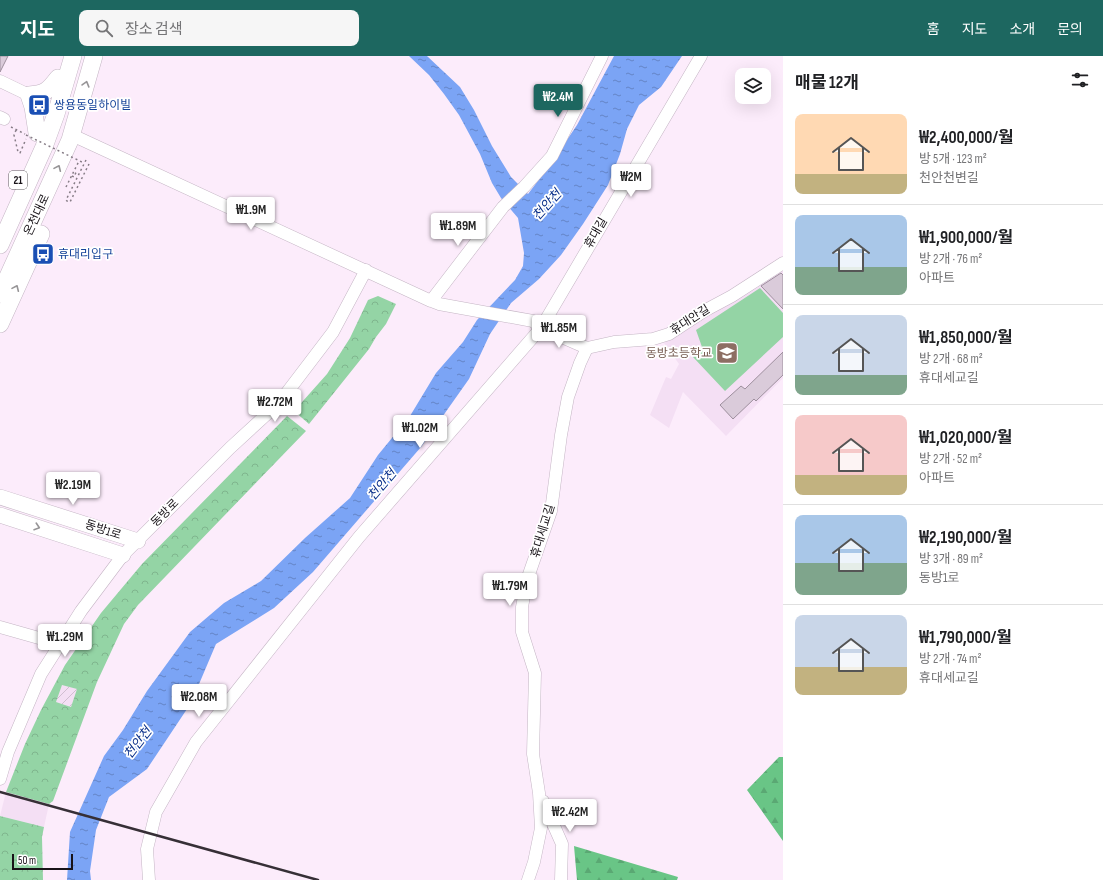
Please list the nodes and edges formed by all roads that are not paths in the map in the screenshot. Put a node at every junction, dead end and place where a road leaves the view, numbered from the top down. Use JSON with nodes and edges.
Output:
{"nodes":[{"id":1,"x":65,"y":56,"type":"edge"},
{"id":2,"x":73,"y":56,"type":"edge"},
{"id":3,"x":94,"y":56,"type":"edge"},
{"id":4,"x":602,"y":56,"type":"edge"},
{"id":5,"x":701,"y":56,"type":"edge"},
{"id":6,"x":58,"y":78,"type":"junction"},
{"id":7,"x":0,"y":81,"type":"edge"},
{"id":8,"x":29,"y":95,"type":"junction"},
{"id":9,"x":72,"y":135,"type":"junction"},
{"id":10,"x":36,"y":139,"type":"junction"},
{"id":11,"x":44,"y":200,"type":"junction"},
{"id":12,"x":0,"y":218,"type":"edge"},
{"id":13,"x":0,"y":244,"type":"edge"},
{"id":14,"x":783,"y":263,"type":"edge"},
{"id":15,"x":366,"y":270,"type":"junction"},
{"id":16,"x":0,"y":294,"type":"edge"},
{"id":17,"x":435,"y":303,"type":"junction"},
{"id":18,"x":0,"y":324,"type":"edge"},
{"id":19,"x":537,"y":325,"type":"junction"},
{"id":20,"x":587,"y":348,"type":"junction"},
{"id":21,"x":0,"y":497,"type":"edge"},
{"id":22,"x":0,"y":515,"type":"edge"},
{"id":23,"x":138,"y":541,"type":"junction"},
{"id":24,"x":123,"y":555,"type":"junction"},
{"id":25,"x":0,"y":627,"type":"edge"},
{"id":26,"x":60,"y":644,"type":"junction"},
{"id":27,"x":0,"y":779,"type":"edge"},
{"id":28,"x":539,"y":793,"type":"junction"},
{"id":29,"x":149,"y":880,"type":"edge"},
{"id":30,"x":528,"y":880,"type":"edge"},
{"id":31,"x":561,"y":880,"type":"edge"}],
"edges":[{"from":1,"to":6,"type":"highway"},
{"from":2,"to":10,"type":"highway","name":"온천대로","number":"21"},
{"from":9,"to":3,"type":"highway","name":"온천대로","one_way":true},
{"from":4,"to":17,"type":"street"},
{"from":5,"to":19,"type":"street","name":"휴대길"},
{"from":6,"to":8,"type":"highway"},
{"from":6,"to":10,"type":"highway"},
{"from":7,"to":8,"type":"street"},
{"from":8,"to":10,"type":"highway"},
{"from":11,"to":9,"type":"highway","name":"온천대로","one_way":true},
{"from":9,"to":15,"type":"street"},
{"from":10,"to":12,"type":"highway","number":"21"},
{"from":10,"to":13,"type":"highway","name":"온천대로"},
{"from":11,"to":16,"type":"highway","name":"온천대로"},
{"from":18,"to":11,"type":"highway","one_way":true},
{"from":14,"to":20,"type":"street","name":"휴대안길"},
{"from":15,"to":17,"type":"street"},
{"from":15,"to":23,"type":"street","name":"동방로"},
{"from":17,"to":19,"type":"street"},
{"from":19,"to":20,"type":"street"},
{"from":19,"to":29,"type":"street","name":"휴대길"},
{"from":20,"to":28,"type":"street","name":"휴대세교길"},
{"from":21,"to":23,"type":"main road","name":"동방1로"},
{"from":22,"to":24,"type":"main road","name":"동방1로","one_way":true},
{"from":23,"to":24,"type":"street","name":"동방로"},
{"from":24,"to":26,"type":"street","name":"동방로"},
{"from":25,"to":26,"type":"street"},
{"from":26,"to":27,"type":"street","name":"동방로"},
{"from":28,"to":30,"type":"street","name":"휴대세교길"},
{"from":28,"to":31,"type":"street"}]}
